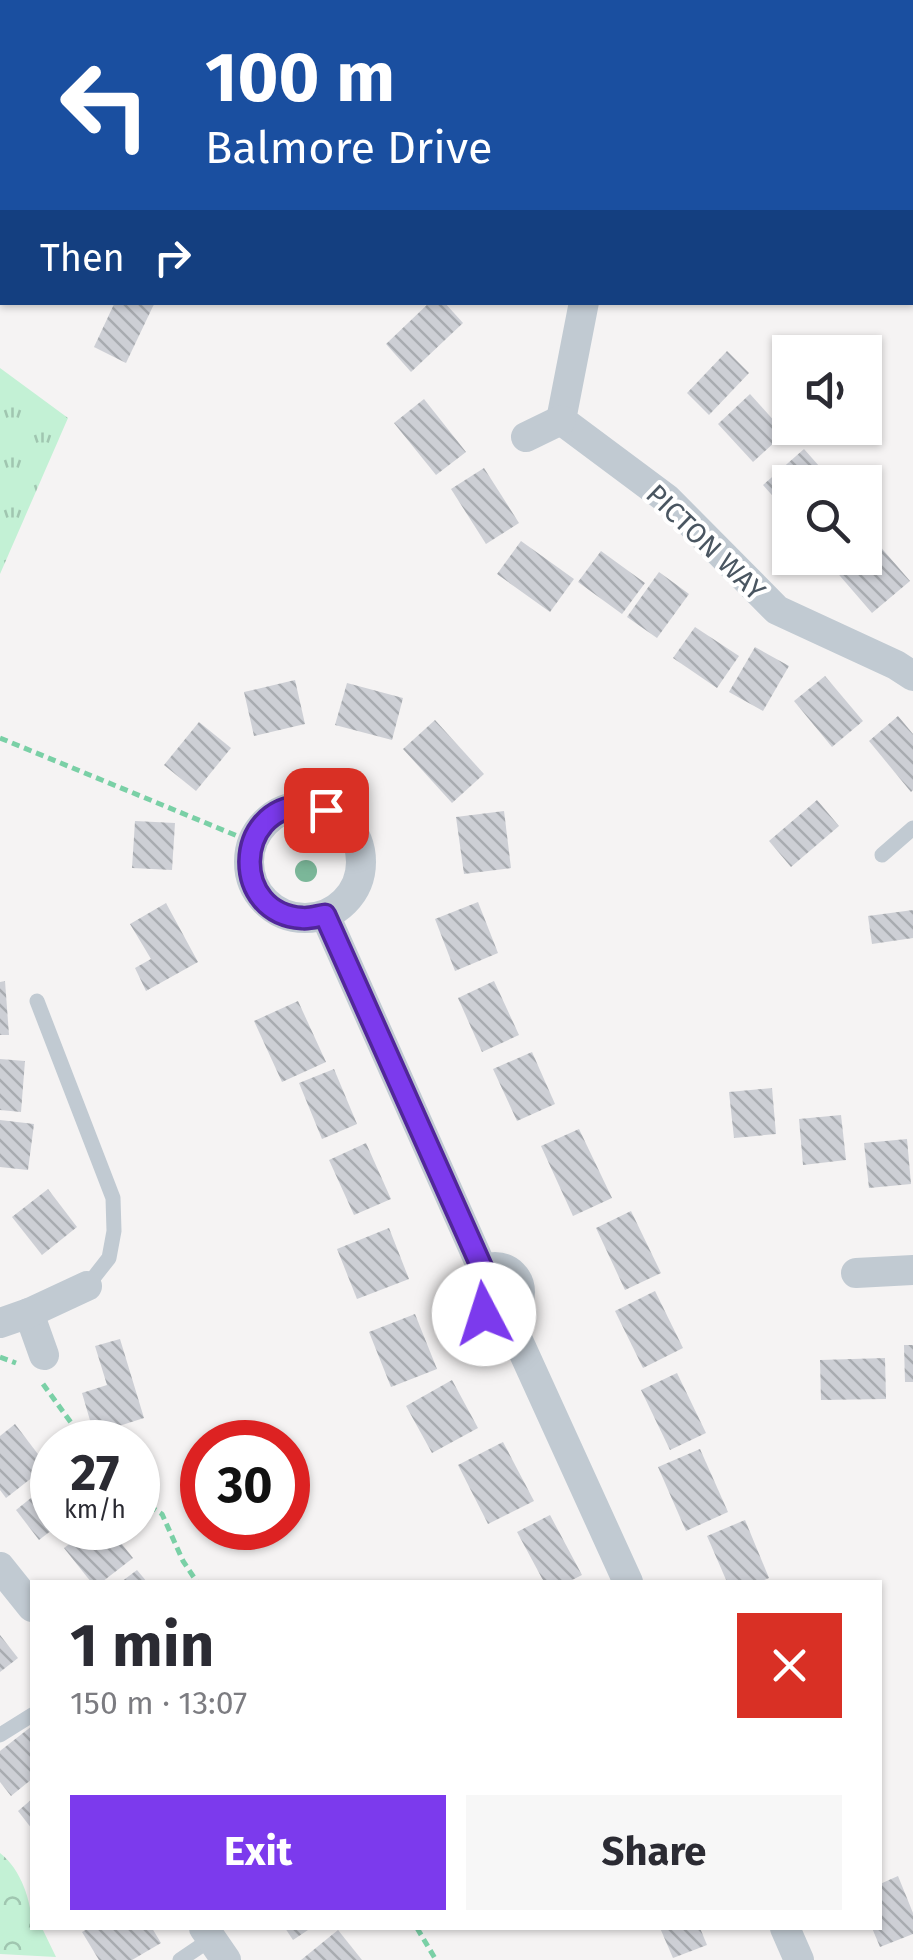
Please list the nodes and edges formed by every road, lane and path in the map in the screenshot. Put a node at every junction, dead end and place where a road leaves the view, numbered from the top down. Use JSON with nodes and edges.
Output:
{"nodes":[{"id":1,"x":583,"y":305,"type":"edge"},
{"id":2,"x":561,"y":420,"type":"junction"},
{"id":3,"x":526,"y":437,"type":"dead end"},
{"id":4,"x":913,"y":676,"type":"edge"},
{"id":5,"x":0,"y":738,"type":"edge"},
{"id":6,"x":913,"y":828,"type":"edge"},
{"id":7,"x":252,"y":842,"type":"junction"},
{"id":8,"x":882,"y":855,"type":"dead end"},
{"id":9,"x":325,"y":915,"type":"junction"},
{"id":10,"x":37,"y":1001,"type":"dead end"},
{"id":11,"x":913,"y":1270,"type":"edge"},
{"id":12,"x":856,"y":1273,"type":"dead end"},
{"id":13,"x":86,"y":1286,"type":"joint"},
{"id":14,"x":30,"y":1313,"type":"junction"},
{"id":15,"x":0,"y":1323,"type":"edge"},
{"id":16,"x":0,"y":1356,"type":"edge"},
{"id":17,"x":32,"y":1363,"type":"junction"},
{"id":18,"x":70,"y":1420,"type":"edge"},
{"id":19,"x":160,"y":1513,"type":"edge"},
{"id":20,"x":0,"y":1567,"type":"edge"},
{"id":21,"x":196,"y":1580,"type":"edge"},
{"id":22,"x":627,"y":1580,"type":"edge"},
{"id":23,"x":30,"y":1605,"type":"edge"},
{"id":24,"x":30,"y":1716,"type":"edge"},
{"id":25,"x":0,"y":1735,"type":"edge"},
{"id":26,"x":418,"y":1930,"type":"edge"},
{"id":27,"x":786,"y":1930,"type":"edge"},
{"id":28,"x":214,"y":1942,"type":"edge"},
{"id":29,"x":180,"y":1960,"type":"edge"},
{"id":30,"x":436,"y":1960,"type":"edge"},
{"id":31,"x":800,"y":1960,"type":"edge"}],
"edges":[{"from":1,"to":2,"type":"street"},
{"from":2,"to":3,"type":"street"},
{"from":2,"to":4,"type":"street","name":"PICTON WAY"},
{"from":5,"to":7,"type":"path"},
{"from":6,"to":8,"type":"lane"},
{"from":7,"to":9,"type":"street"},
{"from":7,"to":9,"type":"street"},
{"from":9,"to":22,"type":"street"},
{"from":10,"to":13,"type":"lane"},
{"from":11,"to":12,"type":"street"},
{"from":13,"to":14,"type":"street"},
{"from":14,"to":15,"type":"street"},
{"from":14,"to":17,"type":"street"},
{"from":16,"to":17,"type":"path"},
{"from":17,"to":18,"type":"path"},
{"from":19,"to":21,"type":"path"},
{"from":20,"to":23,"type":"street"},
{"from":24,"to":25,"type":"lane"},
{"from":26,"to":30,"type":"path"},
{"from":27,"to":31,"type":"street"},
{"from":28,"to":29,"type":"lane"}]}
